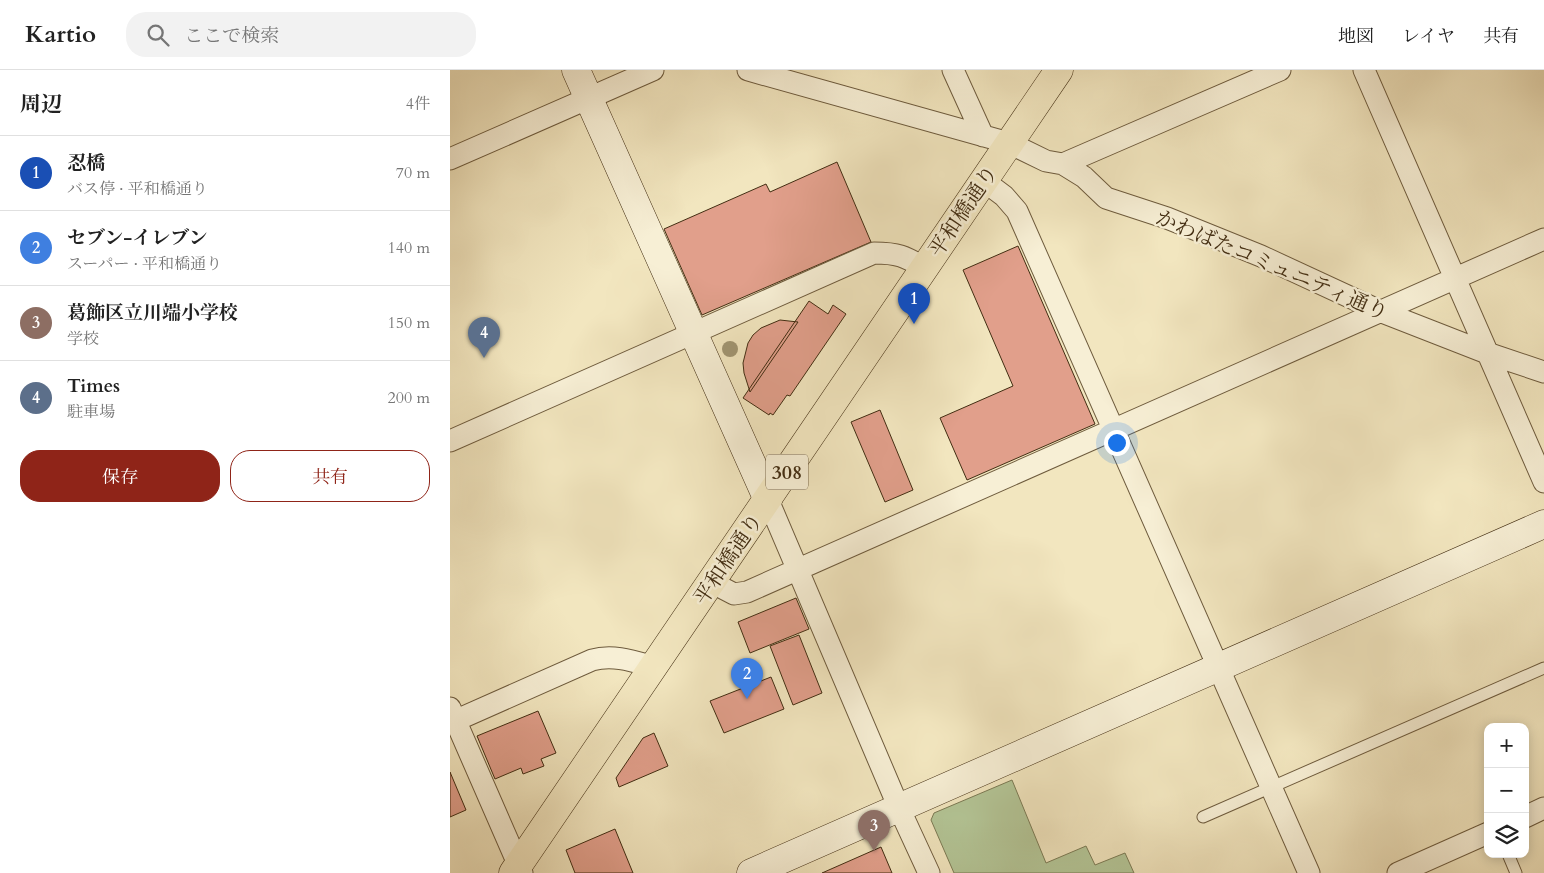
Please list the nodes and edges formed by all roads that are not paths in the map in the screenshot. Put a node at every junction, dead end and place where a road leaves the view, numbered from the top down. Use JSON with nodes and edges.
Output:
{"nodes":[{"id":1,"x":576,"y":70,"type":"edge"},
{"id":2,"x":653,"y":70,"type":"edge"},
{"id":3,"x":748,"y":70,"type":"edge"},
{"id":4,"x":953,"y":70,"type":"edge"},
{"id":5,"x":1059,"y":70,"type":"edge"},
{"id":6,"x":1280,"y":70,"type":"edge"},
{"id":7,"x":1364,"y":70,"type":"edge"},
{"id":8,"x":588,"y":98,"type":"junction"},
{"id":9,"x":983,"y":136,"type":"junction"},
{"id":10,"x":1009,"y":143,"type":"junction"},
{"id":11,"x":450,"y":159,"type":"edge"},
{"id":12,"x":1063,"y":164,"type":"junction"},
{"id":13,"x":984,"y":181,"type":"junction"},
{"id":14,"x":1544,"y":239,"type":"edge"},
{"id":15,"x":924,"y":268,"type":"junction"},
{"id":16,"x":1456,"y":279,"type":"junction"},
{"id":17,"x":1382,"y":312,"type":"junction"},
{"id":18,"x":692,"y":333,"type":"junction"},
{"id":19,"x":1487,"y":353,"type":"junction"},
{"id":20,"x":1544,"y":372,"type":"edge"},
{"id":21,"x":1114,"y":430,"type":"junction"},
{"id":22,"x":450,"y":442,"type":"edge"},
{"id":23,"x":1544,"y":482,"type":"edge"},
{"id":24,"x":768,"y":500,"type":"junction"},
{"id":25,"x":1544,"y":524,"type":"edge"},
{"id":26,"x":797,"y":571,"type":"junction"},
{"id":27,"x":712,"y":582,"type":"junction"},
{"id":28,"x":654,"y":667,"type":"junction"},
{"id":29,"x":1217,"y":667,"type":"junction"},
{"id":30,"x":1544,"y":668,"type":"edge"},
{"id":31,"x":452,"y":717,"type":"edge"},
{"id":32,"x":1272,"y":788,"type":"junction"},
{"id":33,"x":900,"y":808,"type":"junction"},
{"id":34,"x":1544,"y":808,"type":"edge"},
{"id":35,"x":1529,"y":814,"type":"edge"},
{"id":36,"x":1204,"y":817,"type":"dead end"},
{"id":37,"x":1484,"y":835,"type":"edge"},
{"id":38,"x":1510,"y":858,"type":"edge"},
{"id":39,"x":518,"y":870,"type":"edge"},
{"id":40,"x":751,"y":873,"type":"edge"},
{"id":41,"x":929,"y":873,"type":"edge"},
{"id":42,"x":1309,"y":873,"type":"edge"},
{"id":43,"x":1398,"y":873,"type":"edge"},
{"id":44,"x":1516,"y":873,"type":"edge"}],
"edges":[{"from":1,"to":8,"type":"street"},
{"from":2,"to":8,"type":"street"},
{"from":3,"to":9,"type":"street","name":"かわばたコミュニティ通り"},
{"from":4,"to":9,"type":"street"},
{"from":5,"to":10,"type":"main road","name":"平和橋通り","number":"308"},
{"from":6,"to":12,"type":"street"},
{"from":7,"to":16,"type":"street"},
{"from":8,"to":11,"type":"street"},
{"from":8,"to":18,"type":"street"},
{"from":9,"to":10,"type":"street","name":"かわばたコミュニティ通り"},
{"from":10,"to":12,"type":"street","name":"かわばたコミュニティ通り"},
{"from":10,"to":13,"type":"main road","name":"平和橋通り","number":"308"},
{"from":12,"to":17,"type":"street","name":"かわばたコミュニティ通り"},
{"from":13,"to":15,"type":"main road","name":"平和橋通り","number":"308"},
{"from":13,"to":21,"type":"street"},
{"from":14,"to":16,"type":"street"},
{"from":15,"to":18,"type":"street"},
{"from":15,"to":24,"type":"main road","name":"平和橋通り","number":"308"},
{"from":16,"to":17,"type":"street"},
{"from":16,"to":19,"type":"street"},
{"from":17,"to":19,"type":"street","name":"かわばたコミュニティ通り"},
{"from":17,"to":21,"type":"street"},
{"from":18,"to":22,"type":"street"},
{"from":18,"to":24,"type":"street"},
{"from":19,"to":20,"type":"street","name":"かわばたコミュニティ通り"},
{"from":19,"to":23,"type":"street"},
{"from":21,"to":26,"type":"street"},
{"from":21,"to":29,"type":"street"},
{"from":24,"to":26,"type":"street"},
{"from":24,"to":27,"type":"main road","name":"平和橋通り","number":"308"},
{"from":25,"to":29,"type":"street"},
{"from":26,"to":27,"type":"street"},
{"from":26,"to":33,"type":"street"},
{"from":27,"to":28,"type":"main road","name":"平和橋通り","number":"308"},
{"from":28,"to":31,"type":"street"},
{"from":28,"to":39,"type":"main road","name":"平和橋通り","number":"308"},
{"from":29,"to":32,"type":"street"},
{"from":29,"to":33,"type":"street"},
{"from":30,"to":32,"type":"lane"},
{"from":31,"to":39,"type":"street"},
{"from":32,"to":36,"type":"lane"},
{"from":32,"to":42,"type":"street"},
{"from":33,"to":40,"type":"street"},
{"from":33,"to":41,"type":"street"},
{"from":34,"to":35,"type":"street"},
{"from":37,"to":43,"type":"street"},
{"from":38,"to":44,"type":"lane"}]}
